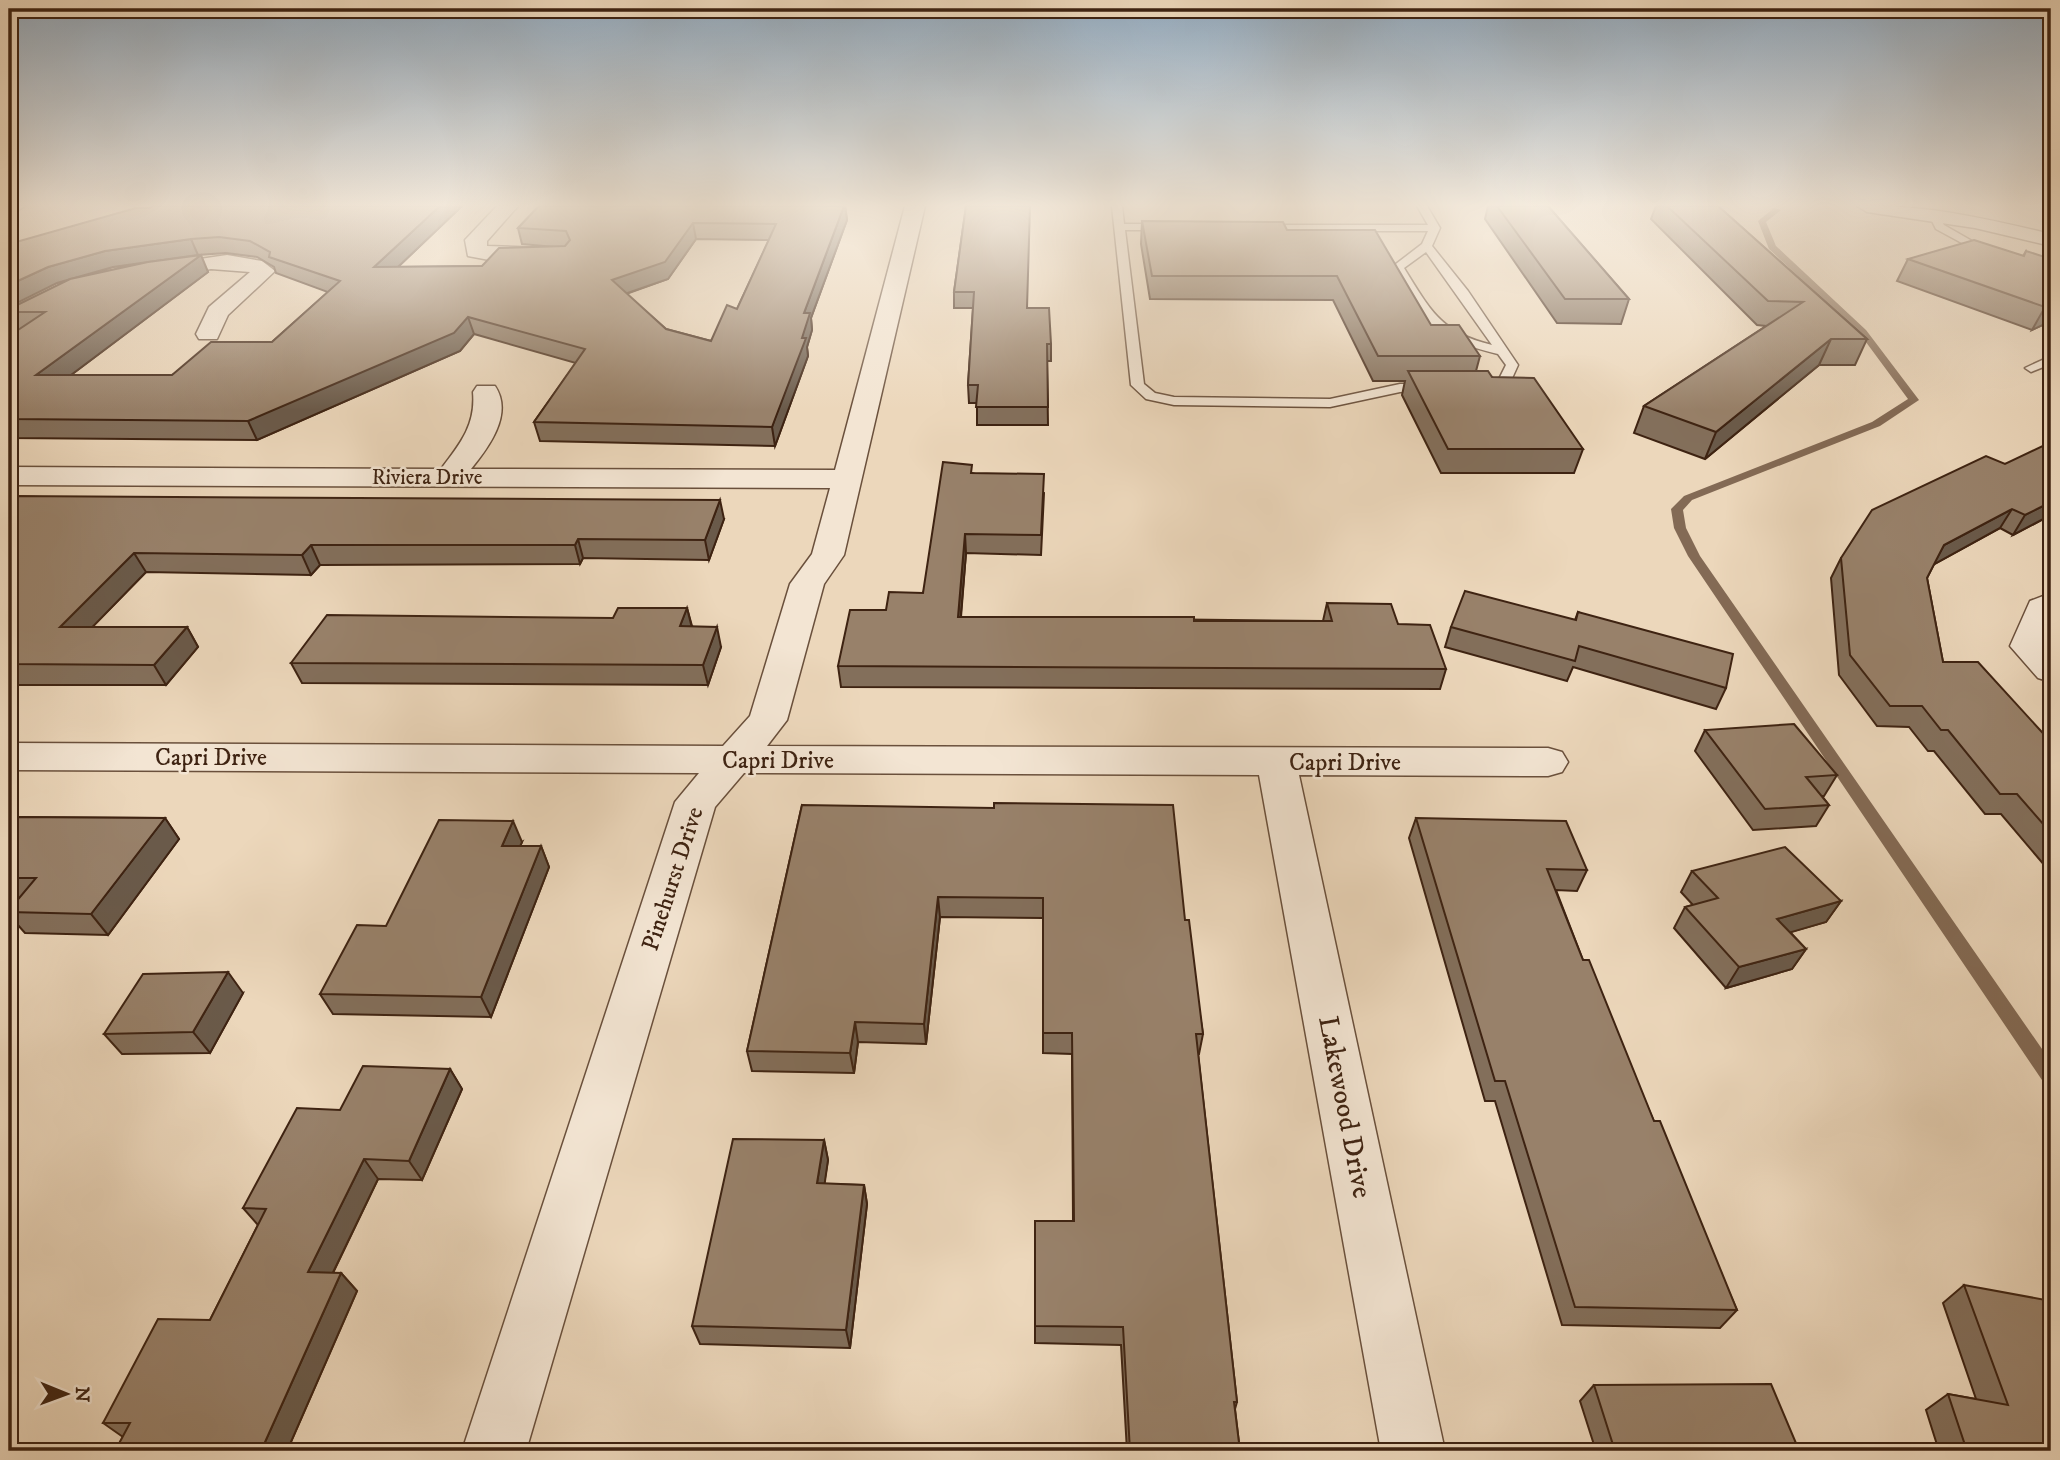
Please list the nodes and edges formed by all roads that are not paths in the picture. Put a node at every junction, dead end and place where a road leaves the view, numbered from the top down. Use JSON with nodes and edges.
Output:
{"nodes":[{"id":1,"x":142,"y":274,"type":"edge"},
{"id":2,"x":260,"y":274,"type":"edge"},
{"id":3,"x":898,"y":274,"type":"edge"},
{"id":4,"x":1124,"y":274,"type":"edge"},
{"id":5,"x":1402,"y":274,"type":"edge"},
{"id":6,"x":1449,"y":274,"type":"edge"},
{"id":7,"x":127,"y":277,"type":"edge"},
{"id":8,"x":208,"y":334,"type":"dead end"},
{"id":9,"x":1502,"y":351,"type":"junction"},
{"id":10,"x":2051,"y":360,"type":"edge"},
{"id":11,"x":2031,"y":368,"type":"dead end"},
{"id":12,"x":1441,"y":388,"type":"edge"},
{"id":13,"x":1469,"y":388,"type":"edge"},
{"id":14,"x":486,"y":392,"type":"dead end"},
{"id":15,"x":9,"y":476,"type":"edge"},
{"id":16,"x":447,"y":479,"type":"junction"},
{"id":17,"x":845,"y":479,"type":"junction"},
{"id":18,"x":2051,"y":603,"type":"edge"},
{"id":19,"x":2051,"y":670,"type":"edge"},
{"id":20,"x":9,"y":757,"type":"edge"},
{"id":21,"x":732,"y":761,"type":"junction"},
{"id":22,"x":1548,"y":762,"type":"dead end"},
{"id":23,"x":1277,"y":763,"type":"junction"},
{"id":24,"x":494,"y":1451,"type":"edge"},
{"id":25,"x":1413,"y":1451,"type":"edge"}],
"edges":[{"from":1,"to":7,"type":"street"},
{"from":2,"to":8,"type":"street"},
{"from":3,"to":17,"type":"street","name":"Pinehurst Drive"},
{"from":4,"to":12,"type":"lane"},
{"from":5,"to":9,"type":"lane"},
{"from":6,"to":9,"type":"lane"},
{"from":9,"to":13,"type":"lane"},
{"from":10,"to":11,"type":"lane"},
{"from":14,"to":16,"type":"street"},
{"from":15,"to":16,"type":"street","name":"Riviera Drive"},
{"from":16,"to":17,"type":"street","name":"Riviera Drive"},
{"from":17,"to":21,"type":"street","name":"Pinehurst Drive"},
{"from":18,"to":19,"type":"street"},
{"from":20,"to":21,"type":"street","name":"Capri Drive"},
{"from":21,"to":23,"type":"street","name":"Capri Drive"},
{"from":21,"to":24,"type":"street","name":"Pinehurst Drive"},
{"from":22,"to":23,"type":"street","name":"Capri Drive"},
{"from":23,"to":25,"type":"street","name":"Lakewood Drive"}]}
